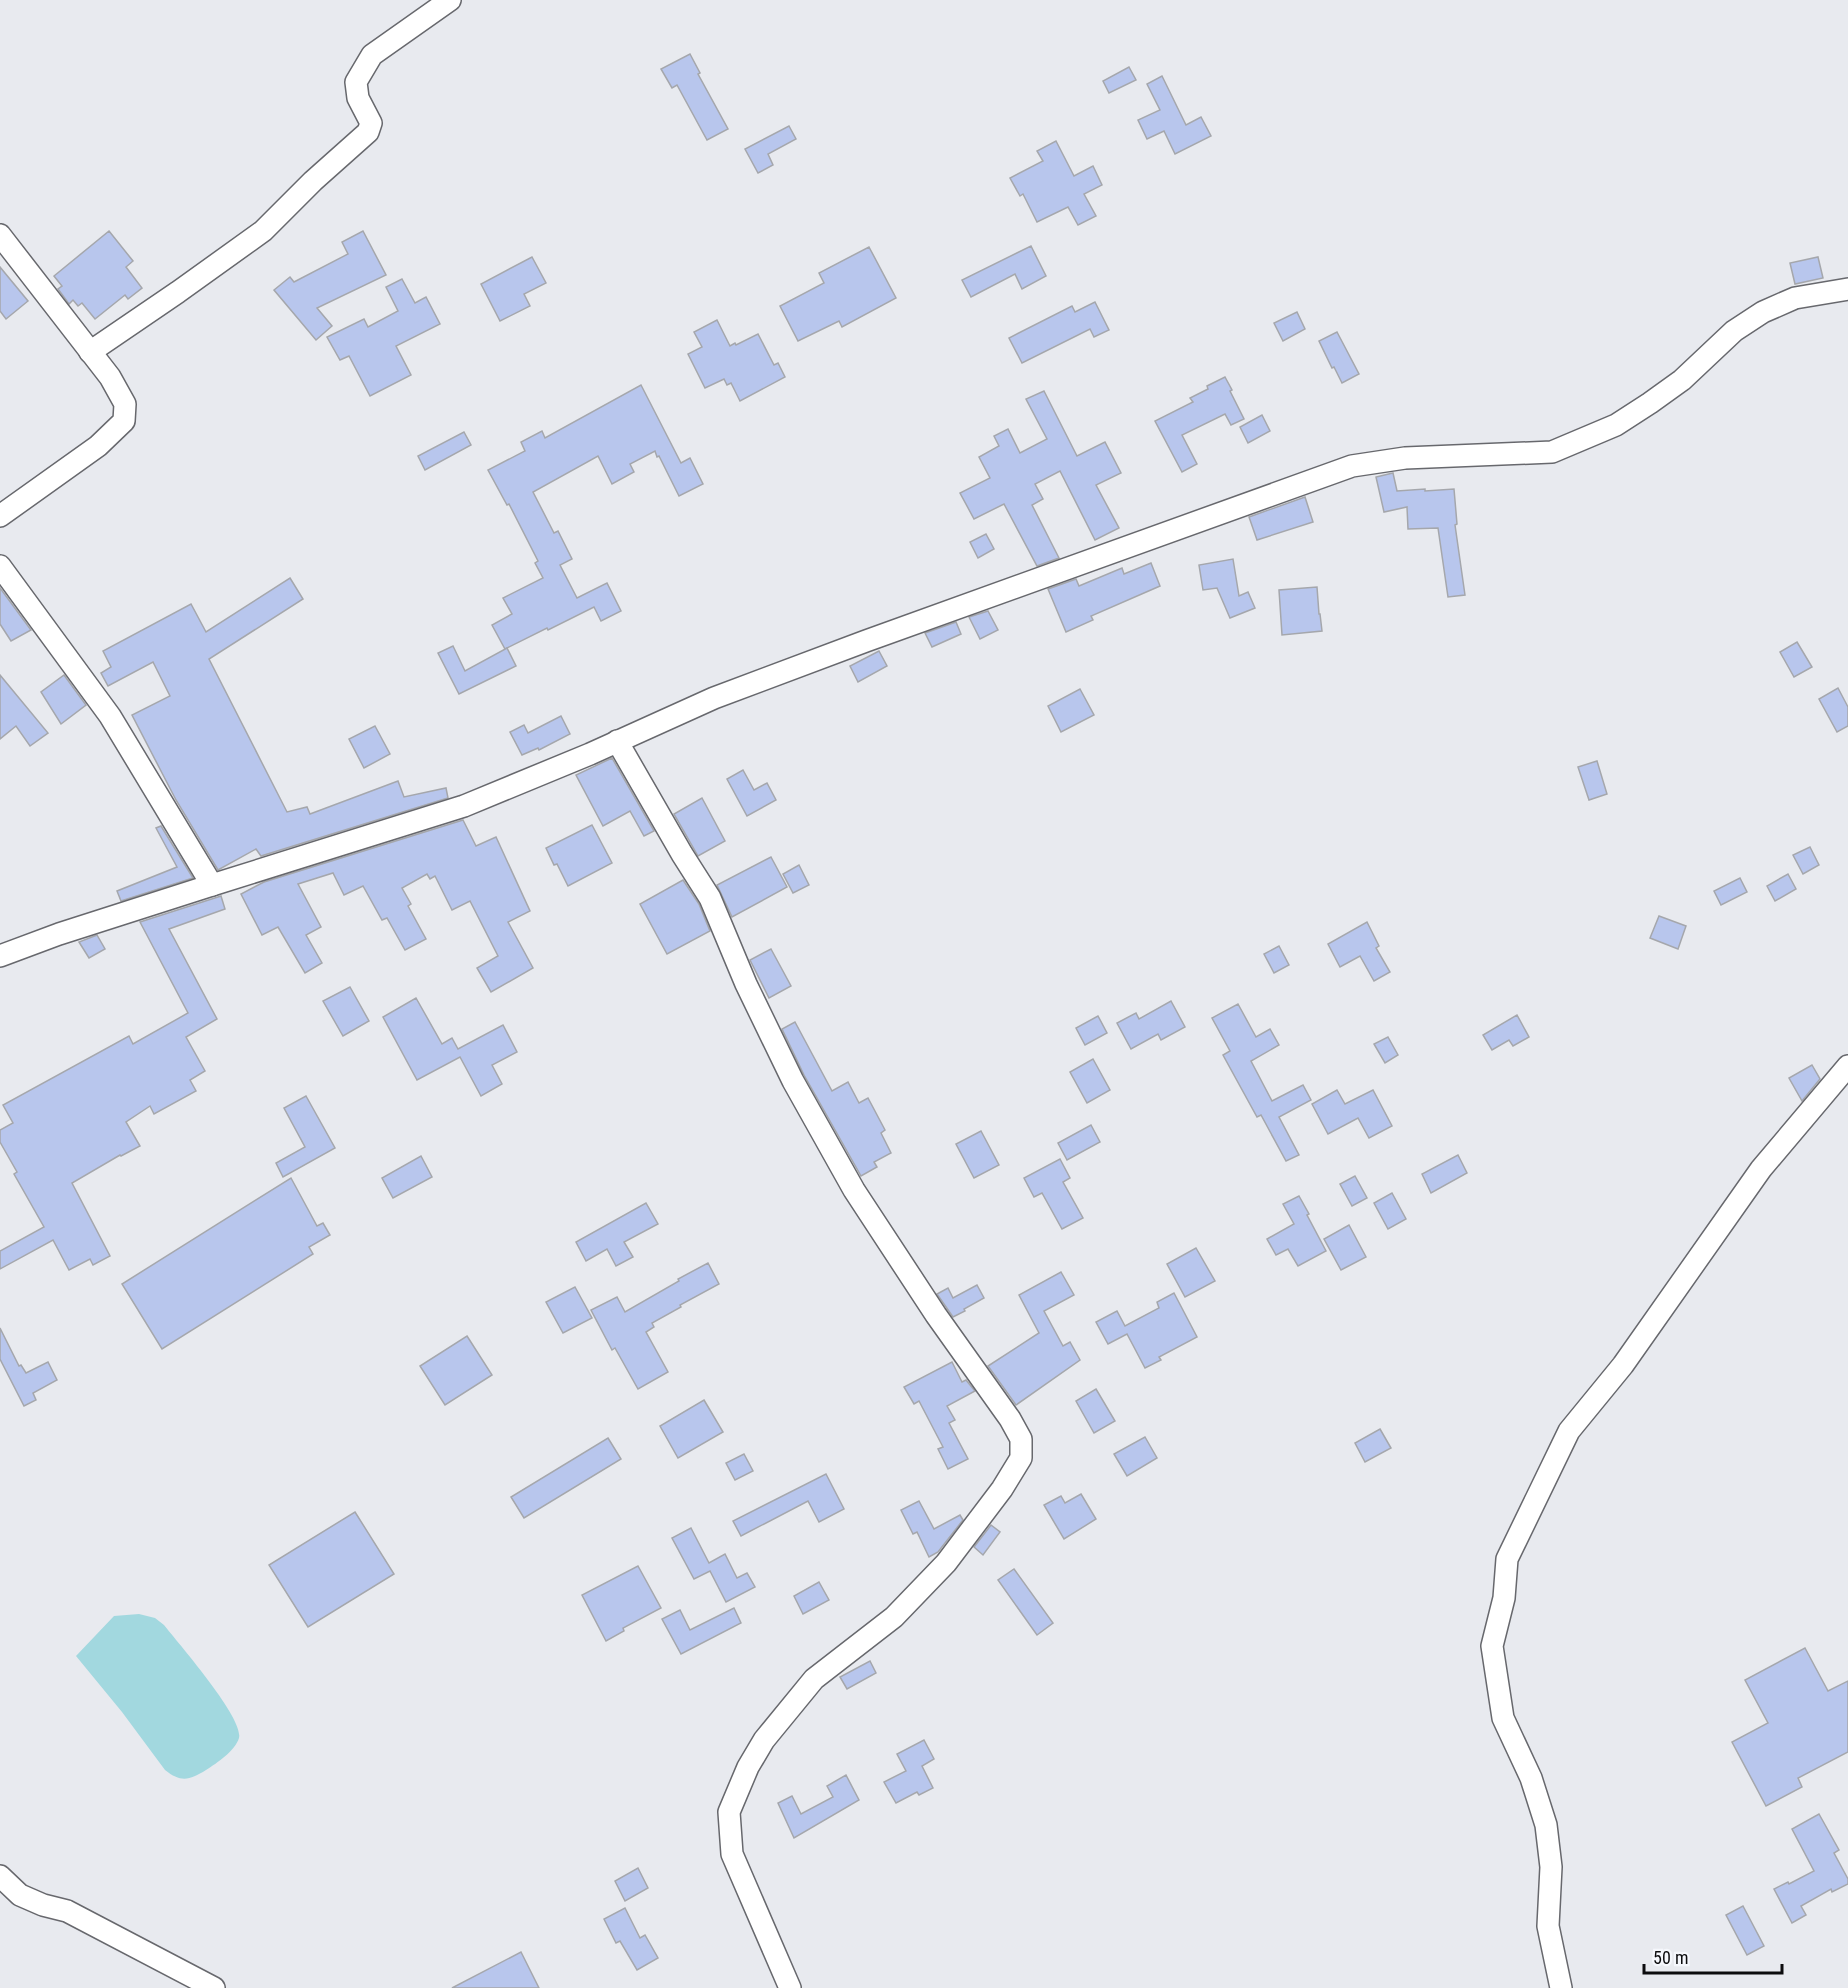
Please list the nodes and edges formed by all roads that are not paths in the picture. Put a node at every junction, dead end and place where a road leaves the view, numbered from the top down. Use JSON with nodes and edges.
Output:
{"nodes":[{"id":1,"x":450,"y":0,"type":"edge"},
{"id":2,"x":0,"y":235,"type":"edge"},
{"id":3,"x":1848,"y":289,"type":"edge"},
{"id":4,"x":90,"y":352,"type":"junction"},
{"id":5,"x":0,"y":516,"type":"edge"},
{"id":6,"x":0,"y":566,"type":"edge"},
{"id":7,"x":617,"y":741,"type":"junction"},
{"id":8,"x":212,"y":885,"type":"junction"},
{"id":9,"x":0,"y":956,"type":"edge"},
{"id":10,"x":1848,"y":1066,"type":"edge"},
{"id":11,"x":0,"y":1876,"type":"edge"},
{"id":12,"x":214,"y":1988,"type":"edge"},
{"id":13,"x":790,"y":1988,"type":"edge"},
{"id":14,"x":1561,"y":1988,"type":"edge"}],
"edges":[{"from":1,"to":4,"type":"street"},
{"from":2,"to":4,"type":"street"},
{"from":3,"to":7,"type":"street"},
{"from":4,"to":5,"type":"street"},
{"from":6,"to":8,"type":"street"},
{"from":7,"to":8,"type":"street"},
{"from":7,"to":13,"type":"street"},
{"from":8,"to":9,"type":"street"},
{"from":10,"to":14,"type":"street"},
{"from":11,"to":12,"type":"street"}]}
